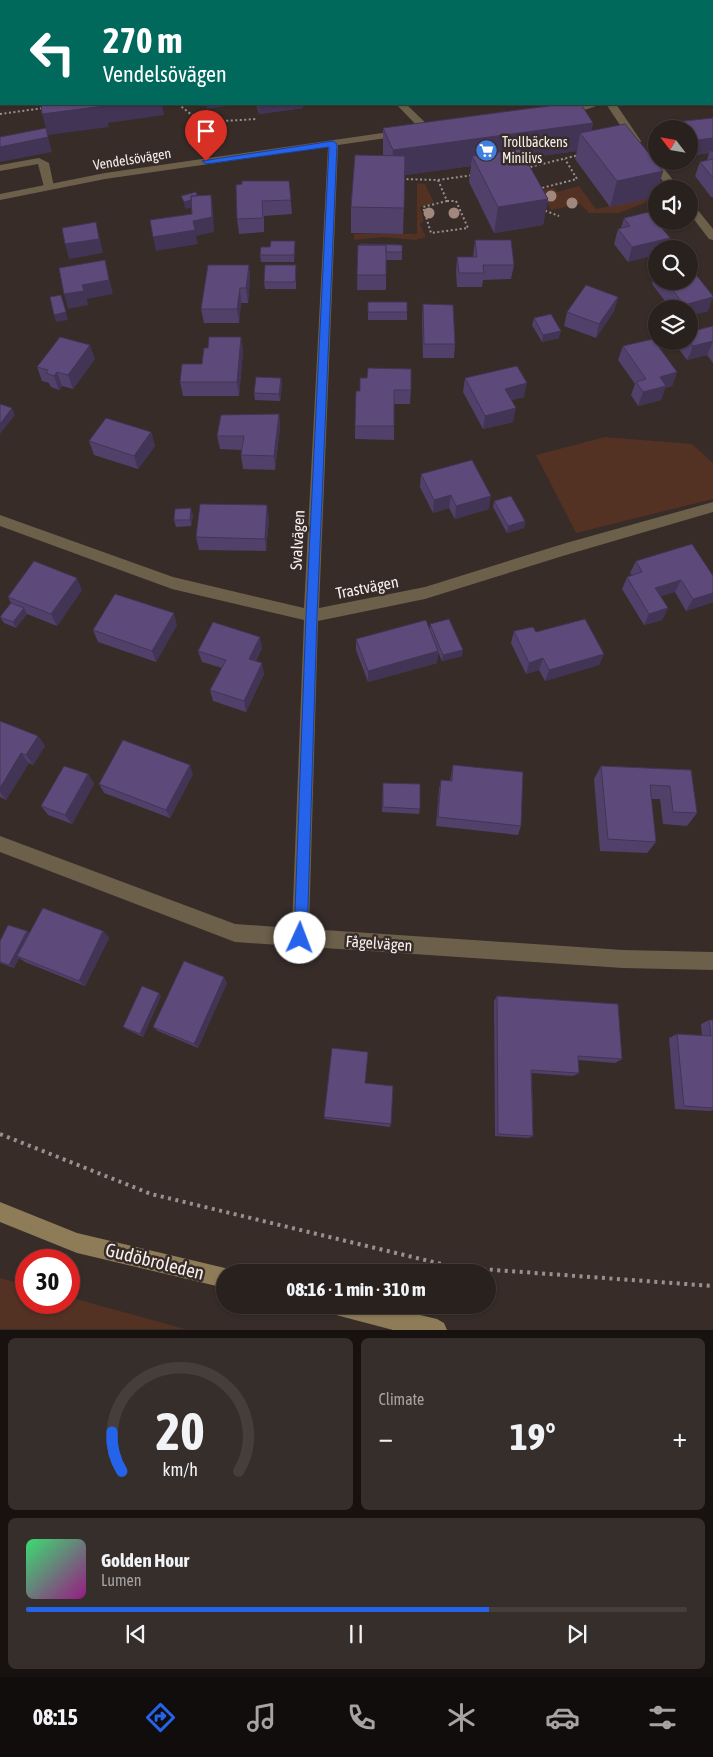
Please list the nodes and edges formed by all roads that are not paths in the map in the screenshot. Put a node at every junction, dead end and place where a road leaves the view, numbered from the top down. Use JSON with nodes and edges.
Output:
{"nodes":[{"id":1,"x":402,"y":105,"type":"edge"},
{"id":2,"x":587,"y":105,"type":"edge"},
{"id":3,"x":611,"y":105,"type":"edge"},
{"id":4,"x":546,"y":111,"type":"edge"},
{"id":5,"x":333,"y":144,"type":"junction"},
{"id":6,"x":0,"y":168,"type":"edge"},
{"id":7,"x":668,"y":180,"type":"edge"},
{"id":8,"x":49,"y":188,"type":"junction"},
{"id":9,"x":0,"y":197,"type":"edge"},
{"id":10,"x":698,"y":217,"type":"edge"},
{"id":11,"x":713,"y":236,"type":"edge"},
{"id":12,"x":713,"y":507,"type":"edge"},
{"id":13,"x":0,"y":520,"type":"edge"},
{"id":14,"x":311,"y":616,"type":"junction"},
{"id":15,"x":0,"y":844,"type":"edge"},
{"id":16,"x":300,"y":938,"type":"junction"},
{"id":17,"x":713,"y":961,"type":"edge"},
{"id":18,"x":0,"y":1212,"type":"edge"},
{"id":19,"x":216,"y":1276,"type":"edge"},
{"id":20,"x":372,"y":1314,"type":"edge"},
{"id":21,"x":437,"y":1330,"type":"edge"}],
"edges":[{"from":1,"to":5,"type":"street","name":"Vendelsövägen"},
{"from":2,"to":4,"type":"street"},
{"from":3,"to":7,"type":"street"},
{"from":5,"to":8,"type":"street","name":"Vendelsövägen"},
{"from":5,"to":14,"type":"street","name":"Svalvägen"},
{"from":6,"to":8,"type":"street"},
{"from":8,"to":9,"type":"street","name":"Vendelsövägen"},
{"from":10,"to":11,"type":"street"},
{"from":12,"to":14,"type":"street","name":"Trastvägen"},
{"from":13,"to":14,"type":"street","name":"Trastvägen"},
{"from":14,"to":16,"type":"street","name":"Svalvägen"},
{"from":15,"to":16,"type":"street","name":"Fågelvägen"},
{"from":16,"to":17,"type":"street","name":"Fågelvägen"},
{"from":18,"to":19,"type":"main road","name":"Gudöbroleden"},
{"from":20,"to":21,"type":"main road"}]}
